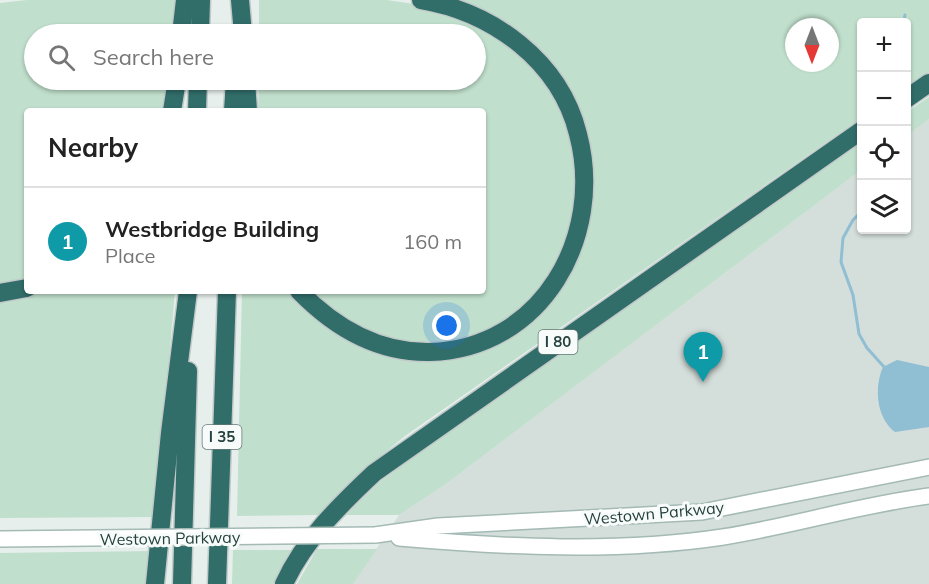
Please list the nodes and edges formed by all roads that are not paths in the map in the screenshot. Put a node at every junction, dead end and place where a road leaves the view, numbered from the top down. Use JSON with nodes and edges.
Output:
{"nodes":[{"id":1,"x":185,"y":0,"type":"edge"},
{"id":2,"x":201,"y":0,"type":"edge"},
{"id":3,"x":239,"y":0,"type":"edge"},
{"id":4,"x":422,"y":0,"type":"edge"},
{"id":5,"x":182,"y":24,"type":"edge"},
{"id":6,"x":200,"y":24,"type":"edge"},
{"id":7,"x":237,"y":24,"type":"edge"},
{"id":8,"x":242,"y":24,"type":"edge"},
{"id":9,"x":929,"y":83,"type":"edge"},
{"id":10,"x":175,"y":90,"type":"edge"},
{"id":11,"x":198,"y":90,"type":"edge"},
{"id":12,"x":234,"y":90,"type":"edge"},
{"id":13,"x":247,"y":90,"type":"edge"},
{"id":14,"x":911,"y":96,"type":"edge"},
{"id":15,"x":172,"y":108,"type":"edge"},
{"id":16,"x":197,"y":108,"type":"edge"},
{"id":17,"x":233,"y":108,"type":"edge"},
{"id":18,"x":248,"y":108,"type":"edge"},
{"id":19,"x":857,"y":133,"type":"edge"},
{"id":20,"x":24,"y":288,"type":"edge"},
{"id":21,"x":0,"y":292,"type":"edge"},
{"id":22,"x":189,"y":294,"type":"edge"},
{"id":23,"x":189,"y":294,"type":"edge"},
{"id":24,"x":227,"y":294,"type":"edge"},
{"id":25,"x":303,"y":294,"type":"edge"},
{"id":26,"x":929,"y":467,"type":"edge"},
{"id":27,"x":929,"y":496,"type":"edge"},
{"id":28,"x":375,"y":536,"type":"junction"},
{"id":29,"x":0,"y":539,"type":"edge"},
{"id":30,"x":155,"y":584,"type":"edge"},
{"id":31,"x":182,"y":584,"type":"edge"},
{"id":32,"x":217,"y":584,"type":"edge"},
{"id":33,"x":284,"y":584,"type":"edge"}],
"edges":[{"from":1,"to":5,"type":"highway"},
{"from":2,"to":6,"type":"highway"},
{"from":3,"to":7,"type":"highway"},
{"from":3,"to":8,"type":"highway"},
{"from":4,"to":25,"type":"highway"},
{"from":9,"to":14,"type":"highway"},
{"from":10,"to":15,"type":"highway"},
{"from":11,"to":16,"type":"highway"},
{"from":12,"to":17,"type":"highway"},
{"from":13,"to":18,"type":"highway"},
{"from":19,"to":33,"type":"highway","number":"I 80"},
{"from":20,"to":21,"type":"highway"},
{"from":22,"to":30,"type":"highway"},
{"from":23,"to":31,"type":"highway","number":"I 35"},
{"from":24,"to":32,"type":"highway","number":"I 35"},
{"from":26,"to":28,"type":"street","name":"Westown Parkway"},
{"from":27,"to":28,"type":"street","name":"Westown Parkway"},
{"from":28,"to":29,"type":"street","name":"Westown Parkway","bridge":true}]}
